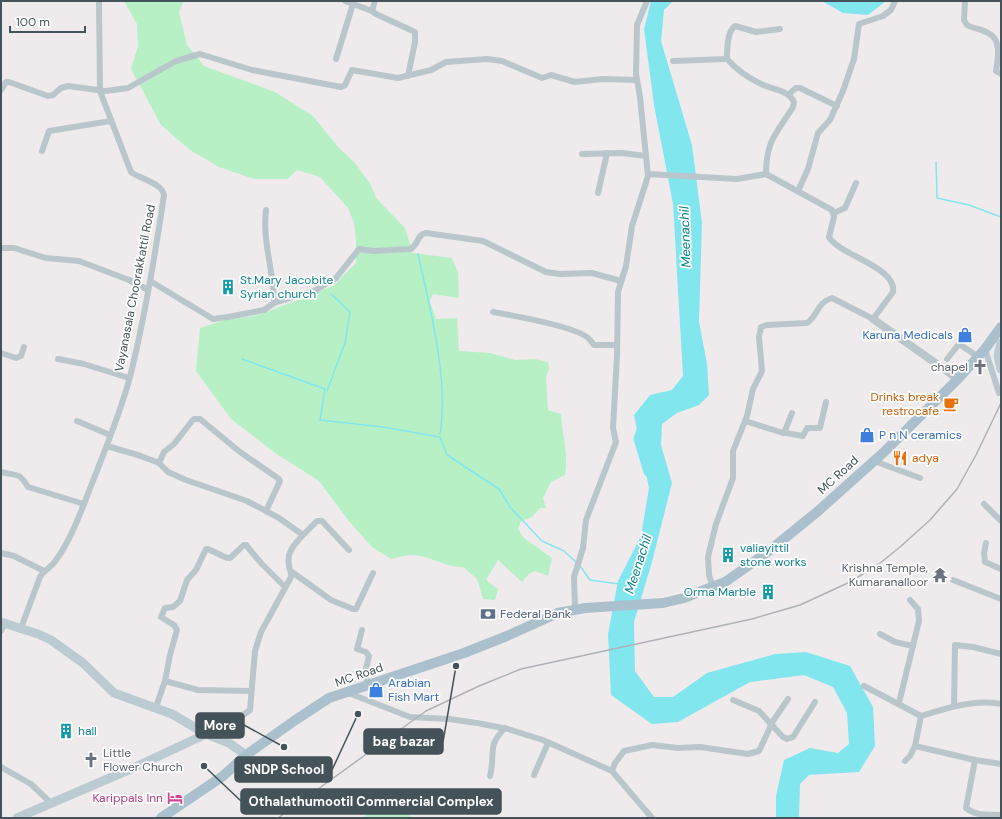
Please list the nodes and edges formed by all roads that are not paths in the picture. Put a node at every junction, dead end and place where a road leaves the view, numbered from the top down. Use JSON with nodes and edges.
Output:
{"nodes":[{"id":1,"x":99,"y":1,"type":"edge"},
{"id":2,"x":345,"y":1,"type":"edge"},
{"id":3,"x":375,"y":1,"type":"edge"},
{"id":4,"x":647,"y":1,"type":"edge"},
{"id":5,"x":895,"y":1,"type":"edge"},
{"id":6,"x":965,"y":1,"type":"edge"},
{"id":7,"x":353,"y":4,"type":"junction"},
{"id":8,"x":372,"y":11,"type":"junction"},
{"id":9,"x":780,"y":29,"type":"dead end"},
{"id":10,"x":726,"y":58,"type":"junction"},
{"id":11,"x":336,"y":59,"type":"dead end"},
{"id":12,"x":672,"y":61,"type":"dead end"},
{"id":13,"x":1001,"y":74,"type":"edge"},
{"id":14,"x":408,"y":76,"type":"junction"},
{"id":15,"x":637,"y":80,"type":"junction"},
{"id":16,"x":1,"y":90,"type":"edge"},
{"id":17,"x":100,"y":91,"type":"junction"},
{"id":18,"x":789,"y":94,"type":"junction"},
{"id":19,"x":837,"y":106,"type":"junction"},
{"id":20,"x":111,"y":121,"type":"junction"},
{"id":21,"x":42,"y":151,"type":"dead end"},
{"id":22,"x":607,"y":152,"type":"junction"},
{"id":23,"x":582,"y":154,"type":"dead end"},
{"id":24,"x":646,"y":156,"type":"junction"},
{"id":25,"x":648,"y":174,"type":"junction"},
{"id":26,"x":766,"y":174,"type":"junction"},
{"id":27,"x":856,"y":183,"type":"dead end"},
{"id":28,"x":798,"y":191,"type":"junction"},
{"id":29,"x":598,"y":193,"type":"dead end"},
{"id":30,"x":266,"y":210,"type":"dead end"},
{"id":31,"x":834,"y":213,"type":"junction"},
{"id":32,"x":1,"y":248,"type":"edge"},
{"id":33,"x":150,"y":281,"type":"junction"},
{"id":34,"x":621,"y":281,"type":"junction"},
{"id":35,"x":148,"y":290,"type":"junction"},
{"id":36,"x":274,"y":303,"type":"junction"},
{"id":37,"x":493,"y":312,"type":"dead end"},
{"id":38,"x":873,"y":319,"type":"junction"},
{"id":39,"x":1001,"y":327,"type":"edge"},
{"id":40,"x":1001,"y":343,"type":"edge"},
{"id":41,"x":617,"y":345,"type":"junction"},
{"id":42,"x":24,"y":347,"type":"dead end"},
{"id":43,"x":985,"y":349,"type":"junction"},
{"id":44,"x":1,"y":353,"type":"edge"},
{"id":45,"x":977,"y":356,"type":"junction"},
{"id":46,"x":58,"y":359,"type":"dead end"},
{"id":47,"x":947,"y":359,"type":"dead end"},
{"id":48,"x":1001,"y":369,"type":"edge"},
{"id":49,"x":129,"y":378,"type":"junction"},
{"id":50,"x":958,"y":379,"type":"junction"},
{"id":51,"x":999,"y":393,"type":"dead end"},
{"id":52,"x":826,"y":402,"type":"dead end"},
{"id":53,"x":792,"y":412,"type":"dead end"},
{"id":54,"x":77,"y":421,"type":"dead end"},
{"id":55,"x":745,"y":421,"type":"junction"},
{"id":56,"x":784,"y":433,"type":"junction"},
{"id":57,"x":110,"y":435,"type":"junction"},
{"id":58,"x":107,"y":446,"type":"junction"},
{"id":59,"x":874,"y":461,"type":"junction"},
{"id":60,"x":159,"y":463,"type":"junction"},
{"id":61,"x":1,"y":472,"type":"edge"},
{"id":62,"x":920,"y":478,"type":"dead end"},
{"id":63,"x":84,"y":504,"type":"junction"},
{"id":64,"x":984,"y":504,"type":"dead end"},
{"id":65,"x":266,"y":511,"type":"junction"},
{"id":66,"x":1001,"y":521,"type":"edge"},
{"id":67,"x":303,"y":535,"type":"junction"},
{"id":68,"x":986,"y":543,"type":"dead end"},
{"id":69,"x":349,"y":550,"type":"dead end"},
{"id":70,"x":1,"y":553,"type":"edge"},
{"id":71,"x":1001,"y":569,"type":"edge"},
{"id":72,"x":44,"y":571,"type":"junction"},
{"id":73,"x":292,"y":572,"type":"junction"},
{"id":74,"x":373,"y":573,"type":"dead end"},
{"id":75,"x":953,"y":580,"type":"dead end"},
{"id":76,"x":285,"y":587,"type":"junction"},
{"id":77,"x":713,"y":588,"type":"junction"},
{"id":78,"x":1001,"y":599,"type":"edge"},
{"id":79,"x":910,"y":600,"type":"dead end"},
{"id":80,"x":574,"y":609,"type":"junction"},
{"id":81,"x":2,"y":625,"type":"edge"},
{"id":82,"x":21,"y":628,"type":"junction"},
{"id":83,"x":362,"y":630,"type":"dead end"},
{"id":84,"x":880,"y":634,"type":"dead end"},
{"id":85,"x":913,"y":646,"type":"junction"},
{"id":86,"x":1001,"y":654,"type":"edge"},
{"id":87,"x":165,"y":681,"type":"junction"},
{"id":88,"x":368,"y":685,"type":"junction"},
{"id":89,"x":864,"y":686,"type":"dead end"},
{"id":90,"x":251,"y":691,"type":"junction"},
{"id":91,"x":346,"y":692,"type":"junction"},
{"id":92,"x":733,"y":700,"type":"dead end"},
{"id":93,"x":788,"y":700,"type":"dead end"},
{"id":94,"x":815,"y":702,"type":"dead end"},
{"id":95,"x":899,"y":703,"type":"junction"},
{"id":96,"x":1001,"y":704,"type":"edge"},
{"id":97,"x":954,"y":706,"type":"junction"},
{"id":98,"x":156,"y":707,"type":"junction"},
{"id":99,"x":921,"y":716,"type":"junction"},
{"id":100,"x":772,"y":725,"type":"junction"},
{"id":101,"x":505,"y":728,"type":"junction"},
{"id":102,"x":206,"y":734,"type":"junction"},
{"id":103,"x":219,"y":740,"type":"junction"},
{"id":104,"x":548,"y":743,"type":"junction"},
{"id":105,"x":915,"y":746,"type":"junction"},
{"id":106,"x":246,"y":755,"type":"junction"},
{"id":107,"x":975,"y":760,"type":"junction"},
{"id":108,"x":905,"y":761,"type":"dead end"},
{"id":109,"x":1001,"y":764,"type":"edge"},
{"id":110,"x":1,"y":767,"type":"edge"},
{"id":111,"x":612,"y":771,"type":"junction"},
{"id":112,"x":534,"y":775,"type":"dead end"},
{"id":113,"x":490,"y":776,"type":"dead end"},
{"id":114,"x":51,"y":803,"type":"junction"},
{"id":115,"x":1001,"y":815,"type":"edge"},
{"id":116,"x":25,"y":817,"type":"edge"},
{"id":117,"x":161,"y":818,"type":"edge"},
{"id":118,"x":652,"y":818,"type":"edge"}],
"edges":[{"from":1,"to":17,"type":"street","name":"Vayanasala Choorakkattil Road"},
{"from":2,"to":7,"type":"street"},
{"from":3,"to":8,"type":"street"},
{"from":4,"to":15,"type":"street"},
{"from":5,"to":19,"type":"street"},
{"from":6,"to":13,"type":"street"},
{"from":7,"to":8,"type":"street"},
{"from":7,"to":11,"type":"street"},
{"from":8,"to":14,"type":"street"},
{"from":9,"to":10,"type":"street"},
{"from":10,"to":12,"type":"street"},
{"from":10,"to":18,"type":"street"},
{"from":14,"to":15,"type":"street"},
{"from":14,"to":17,"type":"street"},
{"from":15,"to":24,"type":"street"},
{"from":16,"to":17,"type":"street"},
{"from":17,"to":20,"type":"street","name":"Vayanasala Choorakkattil Road"},
{"from":18,"to":19,"type":"street"},
{"from":18,"to":26,"type":"street"},
{"from":19,"to":28,"type":"street"},
{"from":20,"to":21,"type":"street"},
{"from":20,"to":33,"type":"street","name":"Vayanasala Choorakkattil Road"},
{"from":22,"to":23,"type":"street"},
{"from":22,"to":24,"type":"street"},
{"from":22,"to":29,"type":"street"},
{"from":24,"to":25,"type":"street"},
{"from":25,"to":26,"type":"street"},
{"from":25,"to":34,"type":"street"},
{"from":26,"to":28,"type":"street"},
{"from":27,"to":31,"type":"street"},
{"from":28,"to":31,"type":"street"},
{"from":30,"to":36,"type":"street"},
{"from":31,"to":38,"type":"street"},
{"from":32,"to":35,"type":"street"},
{"from":33,"to":35,"type":"street","name":"Vayanasala Choorakkattil Road"},
{"from":33,"to":36,"type":"street"},
{"from":34,"to":36,"type":"street"},
{"from":34,"to":41,"type":"street"},
{"from":35,"to":49,"type":"street","name":"Vayanasala Choorakkattil Road"},
{"from":37,"to":41,"type":"street"},
{"from":38,"to":50,"type":"street"},
{"from":38,"to":55,"type":"street"},
{"from":39,"to":43,"type":"main road","name":"MC Road"},
{"from":40,"to":48,"type":"main road"},
{"from":41,"to":80,"type":"street"},
{"from":42,"to":44,"type":"street"},
{"from":43,"to":45,"type":"main road","name":"MC Road"},
{"from":43,"to":51,"type":"street"},
{"from":45,"to":47,"type":"street"},
{"from":45,"to":50,"type":"main road","name":"MC Road"},
{"from":46,"to":49,"type":"street"},
{"from":49,"to":57,"type":"street","name":"Vayanasala Choorakkattil Road"},
{"from":50,"to":59,"type":"main road","name":"MC Road"},
{"from":52,"to":56,"type":"street"},
{"from":53,"to":56,"type":"street"},
{"from":54,"to":57,"type":"street"},
{"from":55,"to":56,"type":"street"},
{"from":55,"to":77,"type":"street"},
{"from":57,"to":58,"type":"street","name":"Vayanasala Choorakkattil Road"},
{"from":58,"to":60,"type":"street"},
{"from":58,"to":63,"type":"street","name":"Vayanasala Choorakkattil Road"},
{"from":59,"to":62,"type":"street"},
{"from":59,"to":77,"type":"main road","name":"MC Road"},
{"from":60,"to":65,"type":"street"},
{"from":60,"to":65,"type":"street"},
{"from":61,"to":63,"type":"street"},
{"from":63,"to":72,"type":"street","name":"Vayanasala Choorakkattil Road"},
{"from":64,"to":66,"type":"street"},
{"from":65,"to":67,"type":"street"},
{"from":67,"to":69,"type":"street"},
{"from":67,"to":73,"type":"street"},
{"from":68,"to":71,"type":"street"},
{"from":70,"to":72,"type":"street"},
{"from":72,"to":82,"type":"street","name":"Vayanasala Choorakkattil Road"},
{"from":73,"to":74,"type":"street"},
{"from":73,"to":76,"type":"street"},
{"from":75,"to":78,"type":"street"},
{"from":76,"to":87,"type":"street"},
{"from":76,"to":90,"type":"street"},
{"from":77,"to":80,"type":"main road","name":"MC Road"},
{"from":79,"to":85,"type":"street"},
{"from":80,"to":88,"type":"main road","name":"MC Road"},
{"from":81,"to":82,"type":"main road"},
{"from":82,"to":98,"type":"main road"},
{"from":83,"to":88,"type":"street"},
{"from":84,"to":85,"type":"street"},
{"from":85,"to":95,"type":"street"},
{"from":86,"to":97,"type":"street"},
{"from":87,"to":90,"type":"street"},
{"from":87,"to":98,"type":"street"},
{"from":88,"to":91,"type":"main road","name":"MC Road"},
{"from":89,"to":95,"type":"street"},
{"from":90,"to":103,"type":"street"},
{"from":91,"to":101,"type":"street"},
{"from":91,"to":106,"type":"main road","name":"MC Road"},
{"from":92,"to":100,"type":"street"},
{"from":93,"to":100,"type":"street"},
{"from":94,"to":100,"type":"street"},
{"from":95,"to":99,"type":"street"},
{"from":96,"to":97,"type":"street"},
{"from":97,"to":99,"type":"street"},
{"from":98,"to":102,"type":"main road"},
{"from":99,"to":105,"type":"street"},
{"from":100,"to":111,"type":"street"},
{"from":101,"to":104,"type":"street"},
{"from":101,"to":113,"type":"street"},
{"from":102,"to":103,"type":"main road"},
{"from":102,"to":114,"type":"main road"},
{"from":103,"to":106,"type":"main road"},
{"from":104,"to":111,"type":"street"},
{"from":104,"to":112,"type":"street"},
{"from":105,"to":107,"type":"street"},
{"from":105,"to":108,"type":"street"},
{"from":106,"to":117,"type":"main road","name":"MC Road"},
{"from":107,"to":109,"type":"street"},
{"from":107,"to":115,"type":"street"},
{"from":110,"to":114,"type":"street"},
{"from":111,"to":118,"type":"street"},
{"from":114,"to":116,"type":"main road"}]}
